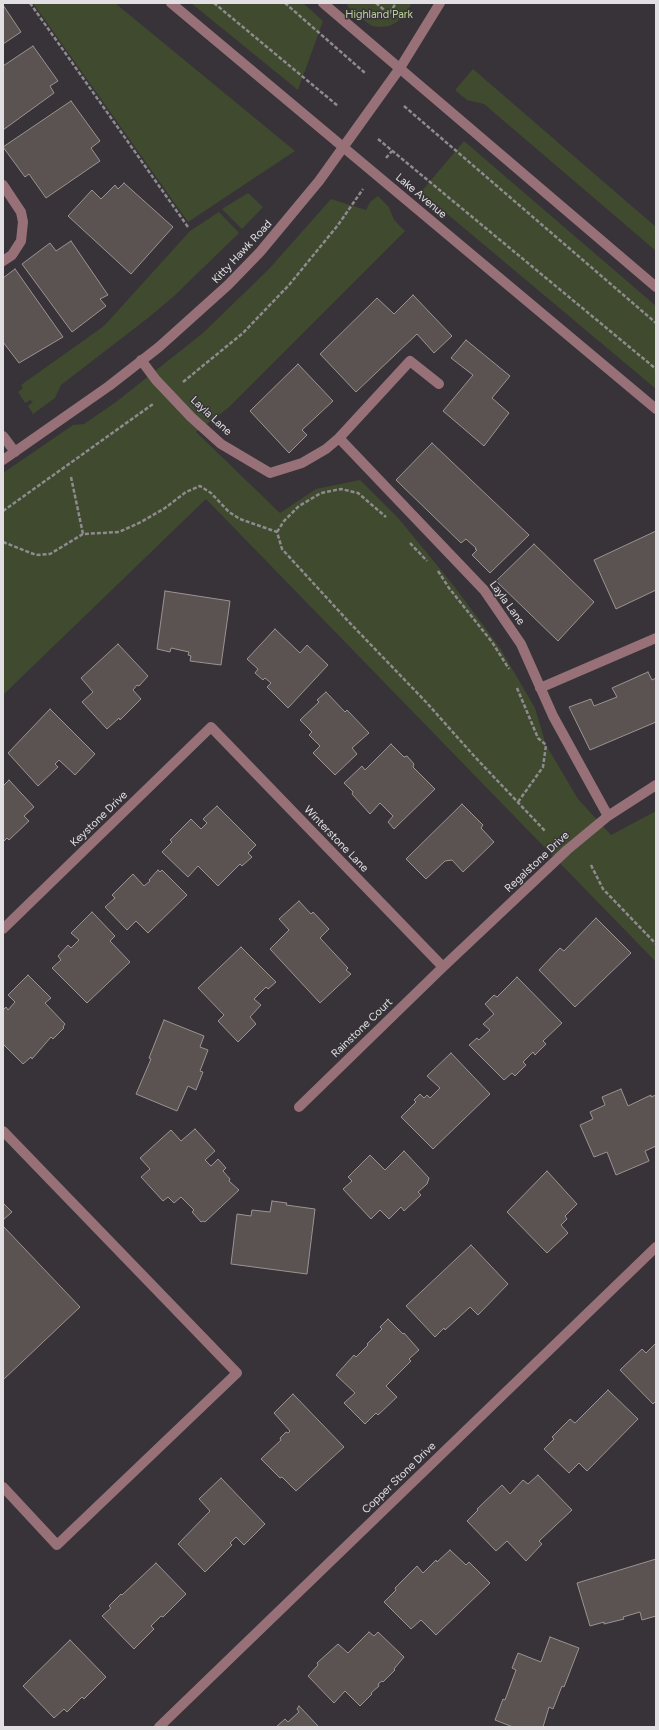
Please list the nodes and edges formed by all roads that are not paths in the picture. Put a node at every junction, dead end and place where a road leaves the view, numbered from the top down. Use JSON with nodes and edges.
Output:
{"nodes":[{"id":1,"x":171,"y":3,"type":"edge"},
{"id":2,"x":323,"y":3,"type":"edge"},
{"id":3,"x":440,"y":3,"type":"edge"},
{"id":4,"x":400,"y":68,"type":"junction"},
{"id":5,"x":343,"y":147,"type":"junction"},
{"id":6,"x":3,"y":184,"type":"edge"},
{"id":7,"x":3,"y":261,"type":"edge"},
{"id":8,"x":656,"y":287,"type":"edge"},
{"id":9,"x":141,"y":360,"type":"junction"},
{"id":10,"x":439,"y":384,"type":"dead end"},
{"id":11,"x":656,"y":409,"type":"edge"},
{"id":12,"x":3,"y":436,"type":"edge"},
{"id":13,"x":338,"y":438,"type":"junction"},
{"id":14,"x":14,"y":452,"type":"junction"},
{"id":15,"x":3,"y":460,"type":"edge"},
{"id":16,"x":656,"y":638,"type":"edge"},
{"id":17,"x":540,"y":688,"type":"junction"},
{"id":18,"x":211,"y":727,"type":"joint"},
{"id":19,"x":656,"y":785,"type":"edge"},
{"id":20,"x":608,"y":816,"type":"junction"},
{"id":21,"x":3,"y":929,"type":"edge"},
{"id":22,"x":443,"y":966,"type":"junction"},
{"id":23,"x":298,"y":1107,"type":"dead end"},
{"id":24,"x":3,"y":1131,"type":"edge"},
{"id":25,"x":656,"y":1247,"type":"edge"},
{"id":26,"x":3,"y":1487,"type":"edge"},
{"id":27,"x":159,"y":1727,"type":"edge"}],
"edges":[{"from":1,"to":5,"type":"street","name":"Lake Avenue"},
{"from":2,"to":4,"type":"street"},
{"from":3,"to":4,"type":"street","name":"Kitty Hawk Road"},
{"from":4,"to":5,"type":"street","name":"Kitty Hawk Road"},
{"from":4,"to":8,"type":"street"},
{"from":5,"to":9,"type":"street","name":"Kitty Hawk Road"},
{"from":5,"to":11,"type":"street","name":"Lake Avenue"},
{"from":6,"to":7,"type":"street"},
{"from":9,"to":13,"type":"street","name":"Layla Lane"},
{"from":9,"to":14,"type":"street","name":"Kitty Hawk Road"},
{"from":10,"to":13,"type":"street","name":"Layla Lane"},
{"from":12,"to":14,"type":"street"},
{"from":13,"to":17,"type":"street","name":"Layla Lane"},
{"from":14,"to":15,"type":"street","name":"Kitty Hawk Road"},
{"from":16,"to":17,"type":"street"},
{"from":17,"to":20,"type":"street","name":"Layla Lane"},
{"from":18,"to":21,"type":"street","name":"Keystone Drive"},
{"from":18,"to":22,"type":"street","name":"Winterstone Lane"},
{"from":19,"to":20,"type":"street","name":"Regalstone Drive"},
{"from":20,"to":22,"type":"street","name":"Regalstone Drive"},
{"from":22,"to":23,"type":"street","name":"Rainstone Court"},
{"from":24,"to":26,"type":"street"},
{"from":25,"to":27,"type":"street","name":"Copper Stone Drive"}]}
